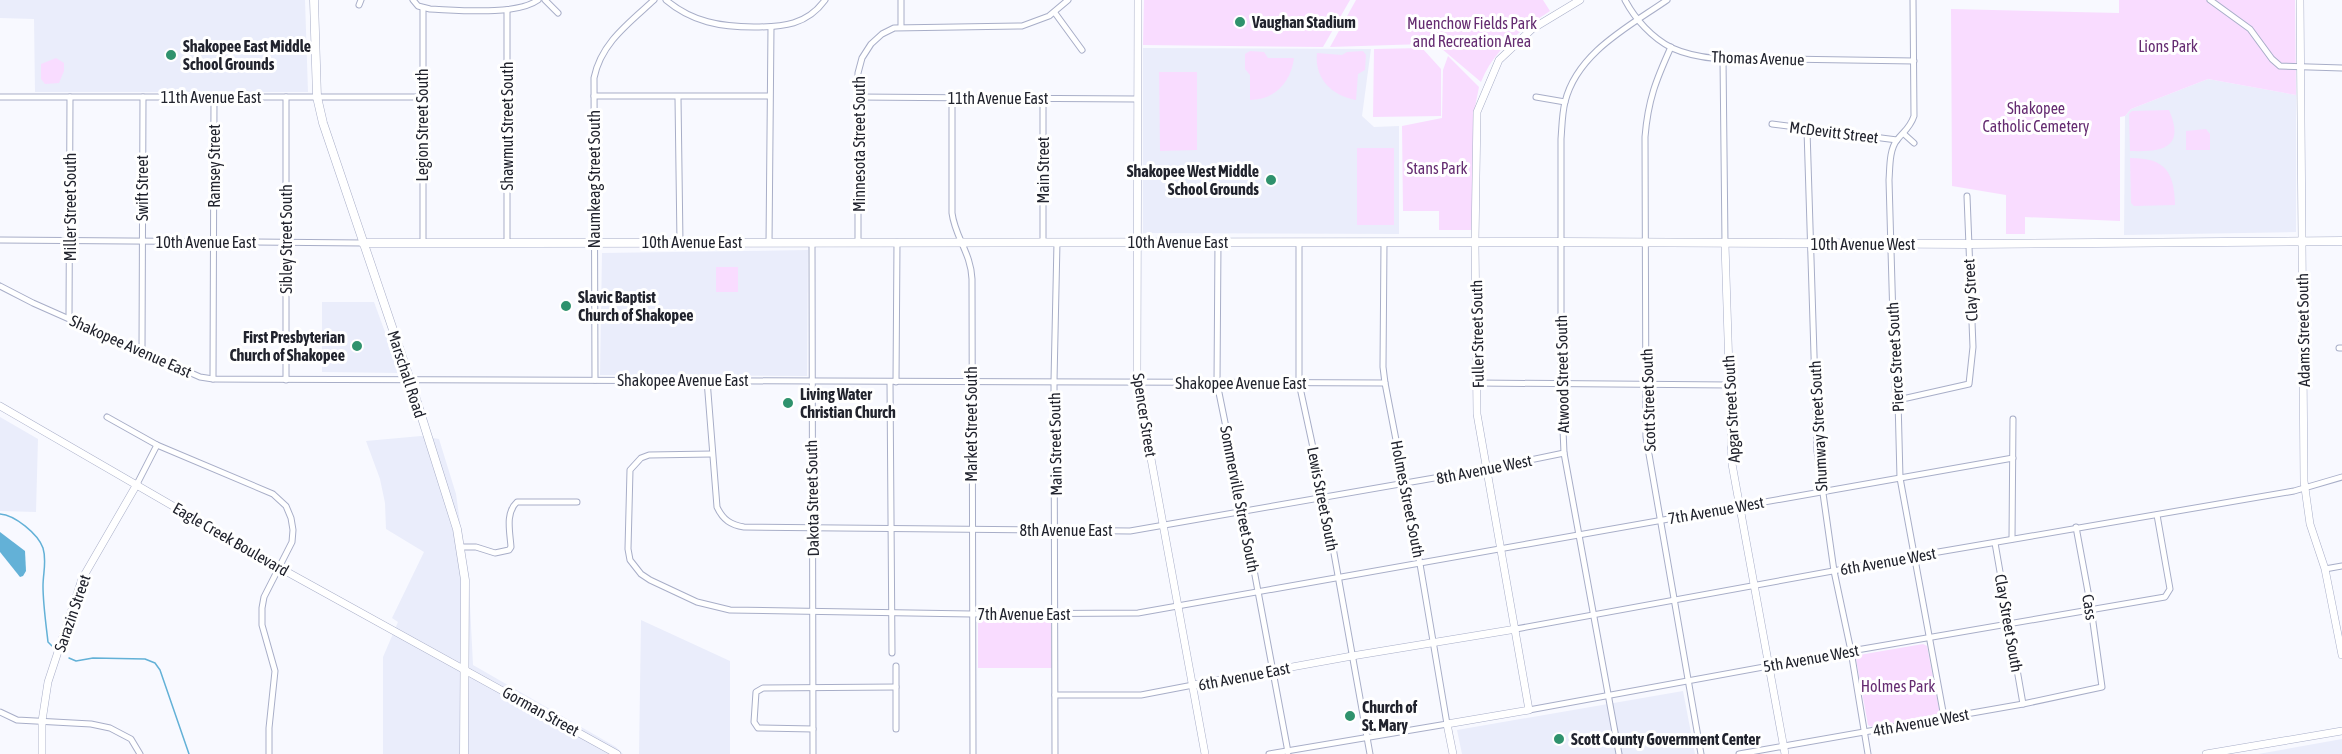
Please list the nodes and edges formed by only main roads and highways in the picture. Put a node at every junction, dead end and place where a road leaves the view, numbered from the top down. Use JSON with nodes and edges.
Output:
{"nodes":[{"id":1,"x":314,"y":0,"type":"edge"},
{"id":2,"x":2342,"y":241,"type":"edge"},
{"id":3,"x":363,"y":243,"type":"junction"},
{"id":4,"x":1384,"y":243,"type":"joint"},
{"id":5,"x":464,"y":754,"type":"edge"}],
"edges":[{"from":1,"to":3,"type":"main road","name":"Marschall Road"},
{"from":2,"to":4,"type":"main road","name":"10th Avenue West"},
{"from":3,"to":4,"type":"main road","name":"10th Avenue East"},
{"from":3,"to":5,"type":"main road","name":"Marschall Road"}]}
